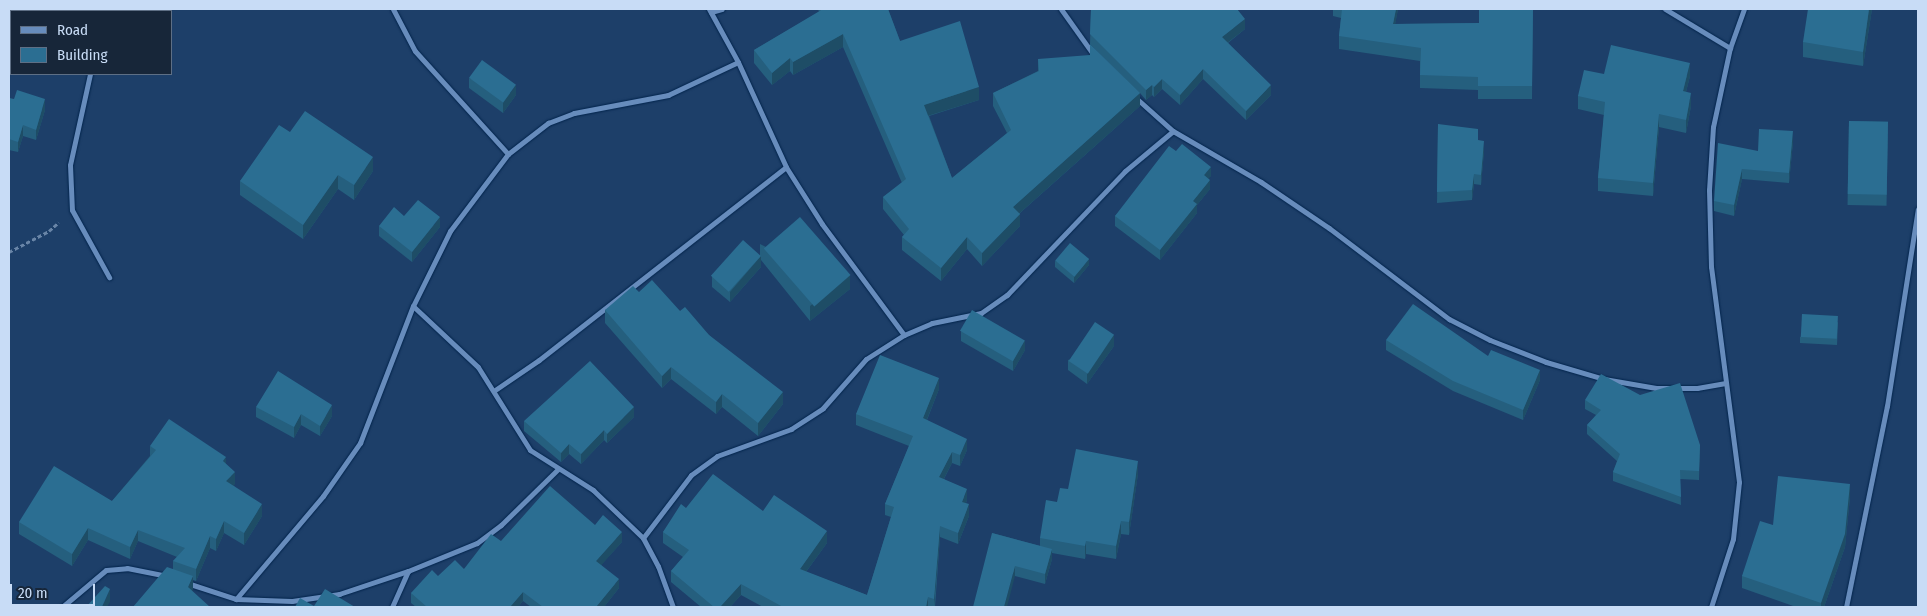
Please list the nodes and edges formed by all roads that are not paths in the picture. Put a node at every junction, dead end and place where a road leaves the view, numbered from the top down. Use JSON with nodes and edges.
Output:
{"nodes":[{"id":1,"x":393,"y":9,"type":"edge"},
{"id":2,"x":722,"y":9,"type":"edge"},
{"id":3,"x":1061,"y":9,"type":"edge"},
{"id":4,"x":1665,"y":9,"type":"edge"},
{"id":5,"x":1744,"y":9,"type":"edge"},
{"id":6,"x":710,"y":10,"type":"edge"},
{"id":7,"x":1730,"y":48,"type":"junction"},
{"id":8,"x":738,"y":62,"type":"junction"},
{"id":9,"x":1101,"y":62,"type":"edge"},
{"id":10,"x":90,"y":75,"type":"edge"},
{"id":11,"x":1132,"y":94,"type":"edge"},
{"id":12,"x":1173,"y":131,"type":"junction"},
{"id":13,"x":508,"y":154,"type":"junction"},
{"id":14,"x":786,"y":167,"type":"junction"},
{"id":15,"x":1918,"y":209,"type":"edge"},
{"id":16,"x":109,"y":277,"type":"dead end"},
{"id":17,"x":413,"y":306,"type":"junction"},
{"id":18,"x":904,"y":335,"type":"junction"},
{"id":19,"x":1726,"y":383,"type":"junction"},
{"id":20,"x":495,"y":390,"type":"junction"},
{"id":21,"x":558,"y":469,"type":"junction"},
{"id":22,"x":643,"y":538,"type":"junction"},
{"id":23,"x":408,"y":571,"type":"junction"},
{"id":24,"x":171,"y":577,"type":"edge"},
{"id":25,"x":179,"y":580,"type":"edge"},
{"id":26,"x":236,"y":599,"type":"junction"},
{"id":27,"x":62,"y":607,"type":"edge"},
{"id":28,"x":392,"y":607,"type":"edge"},
{"id":29,"x":673,"y":607,"type":"edge"},
{"id":30,"x":1711,"y":607,"type":"edge"},
{"id":31,"x":1846,"y":607,"type":"edge"}],
"edges":[{"from":1,"to":13,"type":"street"},
{"from":2,"to":6,"type":"street"},
{"from":3,"to":9,"type":"street"},
{"from":4,"to":7,"type":"street"},
{"from":5,"to":7,"type":"street"},
{"from":6,"to":8,"type":"street"},
{"from":7,"to":19,"type":"street"},
{"from":8,"to":13,"type":"street"},
{"from":8,"to":14,"type":"street"},
{"from":10,"to":16,"type":"street"},
{"from":11,"to":12,"type":"street"},
{"from":12,"to":18,"type":"street"},
{"from":12,"to":19,"type":"street"},
{"from":13,"to":17,"type":"street"},
{"from":14,"to":18,"type":"street"},
{"from":14,"to":20,"type":"street"},
{"from":15,"to":31,"type":"street"},
{"from":17,"to":20,"type":"street"},
{"from":17,"to":26,"type":"street"},
{"from":18,"to":22,"type":"street"},
{"from":19,"to":30,"type":"street"},
{"from":20,"to":21,"type":"street"},
{"from":21,"to":22,"type":"street"},
{"from":21,"to":23,"type":"street"},
{"from":22,"to":29,"type":"street"},
{"from":23,"to":26,"type":"street"},
{"from":23,"to":28,"type":"street"},
{"from":24,"to":27,"type":"street"},
{"from":25,"to":26,"type":"street"}]}
